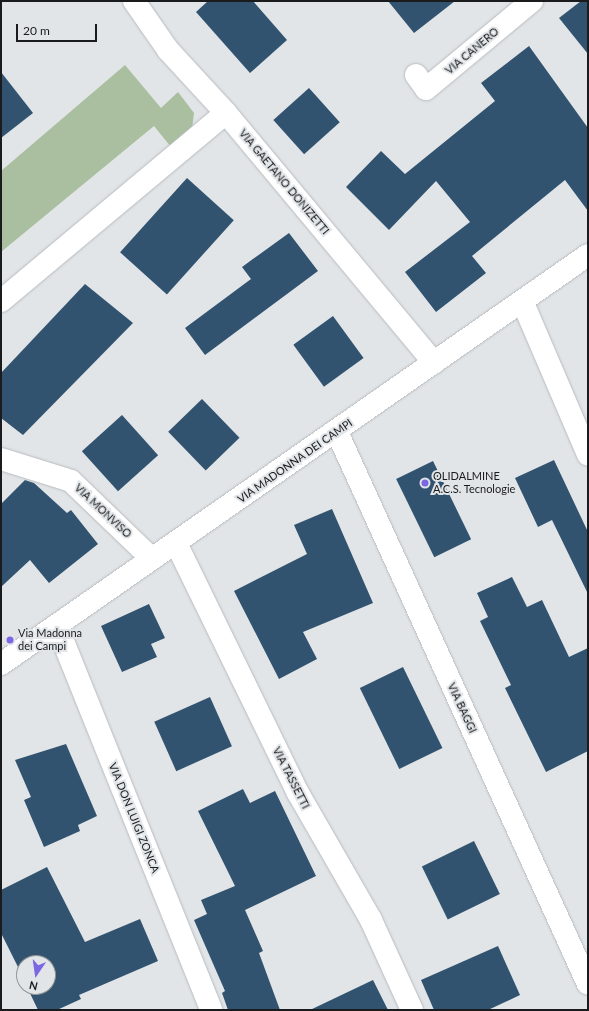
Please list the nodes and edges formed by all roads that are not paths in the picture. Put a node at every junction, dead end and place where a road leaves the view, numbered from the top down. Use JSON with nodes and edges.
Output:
{"nodes":[{"id":1,"x":134,"y":1,"type":"edge"},
{"id":2,"x":532,"y":1,"type":"edge"},
{"id":3,"x":416,"y":75,"type":"dead end"},
{"id":4,"x":226,"y":113,"type":"junction"},
{"id":5,"x":588,"y":256,"type":"edge"},
{"id":6,"x":1,"y":301,"type":"edge"},
{"id":7,"x":523,"y":303,"type":"junction"},
{"id":8,"x":434,"y":363,"type":"junction"},
{"id":9,"x":337,"y":432,"type":"junction"},
{"id":10,"x":588,"y":455,"type":"edge"},
{"id":11,"x":1,"y":459,"type":"edge"},
{"id":12,"x":176,"y":543,"type":"junction"},
{"id":13,"x":152,"y":559,"type":"junction"},
{"id":14,"x":57,"y":626,"type":"junction"},
{"id":15,"x":1,"y":664,"type":"edge"},
{"id":16,"x":588,"y":984,"type":"edge"},
{"id":17,"x":211,"y":1010,"type":"edge"},
{"id":18,"x":412,"y":1010,"type":"edge"}],
"edges":[{"from":1,"to":4,"type":"street","name":"VIA GAETANO DONIZETTI"},
{"from":2,"to":3,"type":"street","name":"VIA CANERO"},
{"from":4,"to":6,"type":"street"},
{"from":4,"to":8,"type":"street","name":"VIA GAETANO DONIZETTI"},
{"from":5,"to":7,"type":"street","name":"VIA MADONNA DEI CAMPI"},
{"from":7,"to":8,"type":"street","name":"VIA MADONNA DEI CAMPI"},
{"from":7,"to":10,"type":"street"},
{"from":8,"to":9,"type":"street","name":"VIA MADONNA DEI CAMPI"},
{"from":9,"to":12,"type":"street","name":"VIA MADONNA DEI CAMPI"},
{"from":9,"to":16,"type":"street","name":"VIA BAGGI"},
{"from":11,"to":13,"type":"street","name":"VIA MONVISO"},
{"from":12,"to":13,"type":"street","name":"VIA MADONNA DEI CAMPI"},
{"from":12,"to":18,"type":"street","name":"VIA TASSETTI"},
{"from":13,"to":14,"type":"street","name":"VIA MADONNA DEI CAMPI"},
{"from":14,"to":15,"type":"street","name":"VIA MADONNA DEI CAMPI"},
{"from":14,"to":17,"type":"street","name":"VIA DON LUIGI ZONCA"}]}
